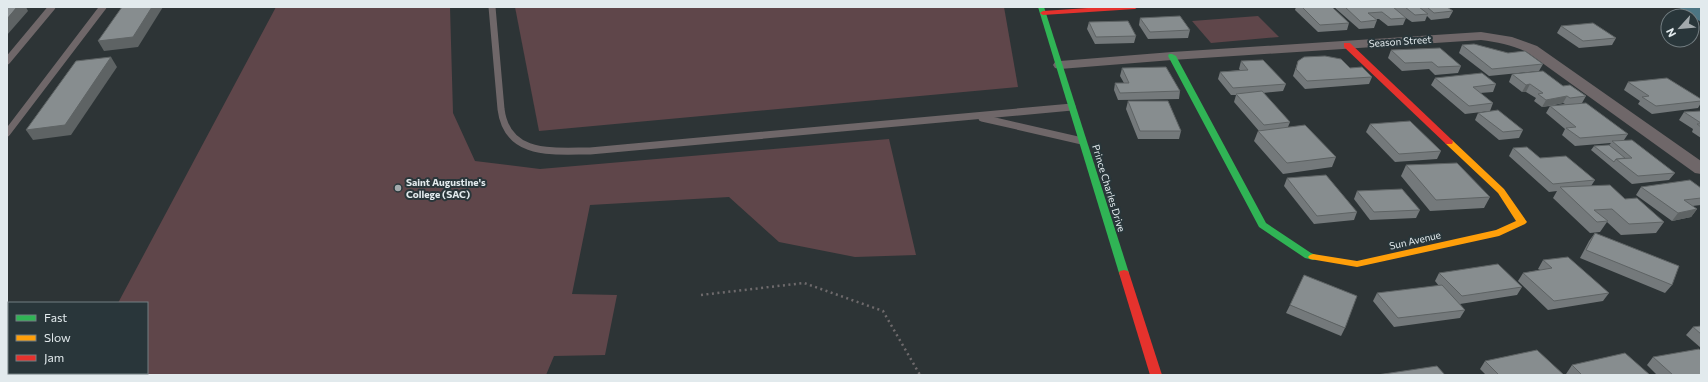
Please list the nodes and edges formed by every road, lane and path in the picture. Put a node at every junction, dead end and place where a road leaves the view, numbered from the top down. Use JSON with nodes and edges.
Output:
{"nodes":[{"id":1,"x":52,"y":7,"type":"edge"},
{"id":2,"x":103,"y":7,"type":"edge"},
{"id":3,"x":492,"y":7,"type":"edge"},
{"id":4,"x":1135,"y":7,"type":"edge"},
{"id":5,"x":1042,"y":10,"type":"edge"},
{"id":6,"x":1347,"y":45,"type":"junction"},
{"id":7,"x":1172,"y":56,"type":"junction"},
{"id":8,"x":7,"y":61,"type":"edge"},
{"id":9,"x":1060,"y":65,"type":"junction"},
{"id":10,"x":1072,"y":107,"type":"junction"},
{"id":11,"x":975,"y":116,"type":"junction"},
{"id":12,"x":7,"y":133,"type":"edge"},
{"id":13,"x":1083,"y":141,"type":"junction"},
{"id":14,"x":1701,"y":169,"type":"edge"},
{"id":15,"x":701,"y":295,"type":"dead end"},
{"id":16,"x":920,"y":375,"type":"edge"},
{"id":17,"x":1156,"y":375,"type":"edge"}],
"edges":[{"from":1,"to":8,"type":"lane"},
{"from":2,"to":12,"type":"lane"},
{"from":3,"to":11,"type":"lane"},
{"from":4,"to":5,"type":"main road"},
{"from":5,"to":9,"type":"main road","name":"Prince Charles Drive"},
{"from":6,"to":7,"type":"street","name":"Season Street"},
{"from":6,"to":7,"type":"main road","name":"Sun Avenue"},
{"from":6,"to":14,"type":"street","name":"Season Street"},
{"from":7,"to":9,"type":"street","name":"Season Street"},
{"from":9,"to":10,"type":"main road","name":"Prince Charles Drive"},
{"from":10,"to":11,"type":"lane"},
{"from":10,"to":13,"type":"main road","name":"Prince Charles Drive"},
{"from":11,"to":13,"type":"lane"},
{"from":13,"to":17,"type":"main road","name":"Prince Charles Drive"},
{"from":15,"to":16,"type":"path"}]}
